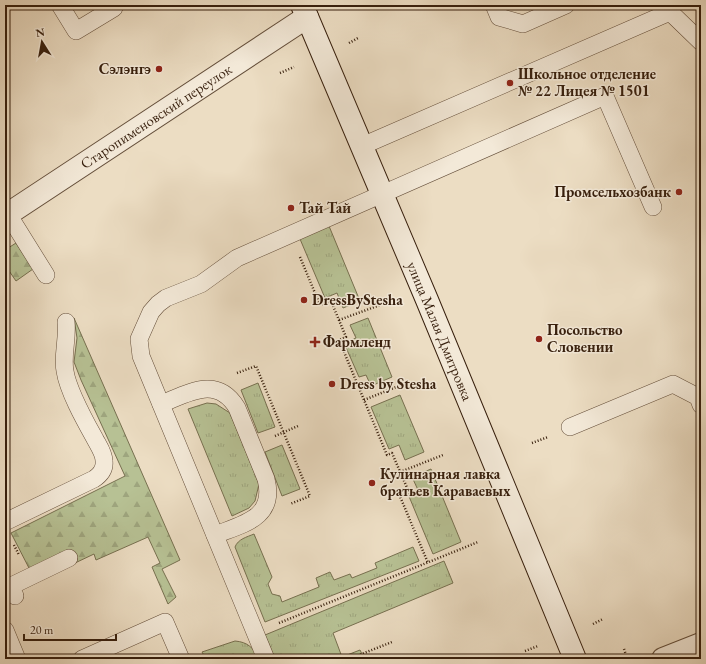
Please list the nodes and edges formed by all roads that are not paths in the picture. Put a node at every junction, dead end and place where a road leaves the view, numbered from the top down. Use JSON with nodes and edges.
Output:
{"nodes":[{"id":1,"x":60,"y":5,"type":"edge"},
{"id":2,"x":112,"y":5,"type":"edge"},
{"id":3,"x":494,"y":5,"type":"edge"},
{"id":4,"x":566,"y":5,"type":"edge"},
{"id":5,"x":304,"y":11,"type":"edge"},
{"id":6,"x":701,"y":42,"type":"edge"},
{"id":7,"x":362,"y":146,"type":"junction"},
{"id":8,"x":383,"y":194,"type":"junction"},
{"id":9,"x":653,"y":207,"type":"dead end"},
{"id":10,"x":6,"y":215,"type":"edge"},
{"id":11,"x":46,"y":275,"type":"dead end"},
{"id":12,"x":66,"y":322,"type":"dead end"},
{"id":13,"x":161,"y":404,"type":"junction"},
{"id":14,"x":701,"y":405,"type":"edge"},
{"id":15,"x":570,"y":427,"type":"dead end"},
{"id":16,"x":5,"y":522,"type":"edge"},
{"id":17,"x":215,"y":535,"type":"junction"},
{"id":18,"x":69,"y":558,"type":"dead end"},
{"id":19,"x":15,"y":596,"type":"dead end"},
{"id":20,"x":5,"y":630,"type":"edge"},
{"id":21,"x":701,"y":644,"type":"edge"},
{"id":22,"x":17,"y":659,"type":"edge"},
{"id":23,"x":82,"y":659,"type":"edge"},
{"id":24,"x":181,"y":659,"type":"edge"},
{"id":25,"x":266,"y":659,"type":"edge"},
{"id":26,"x":575,"y":659,"type":"edge"},
{"id":27,"x":663,"y":659,"type":"edge"}],
"edges":[{"from":1,"to":2,"type":"lane"},
{"from":3,"to":4,"type":"lane"},
{"from":5,"to":7,"type":"street","name":"улица Малая Дмитровка"},
{"from":5,"to":10,"type":"street","name":"Старопименовский переулок"},
{"from":6,"to":7,"type":"lane"},
{"from":7,"to":8,"type":"street","name":"улица Малая Дмитровка"},
{"from":8,"to":9,"type":"lane"},
{"from":8,"to":13,"type":"lane"},
{"from":8,"to":26,"type":"street","name":"улица Малая Дмитровка"},
{"from":10,"to":11,"type":"lane"},
{"from":12,"to":16,"type":"lane"},
{"from":13,"to":17,"type":"lane"},
{"from":13,"to":17,"type":"lane"},
{"from":14,"to":15,"type":"lane"},
{"from":17,"to":25,"type":"lane"},
{"from":18,"to":19,"type":"lane"},
{"from":20,"to":22,"type":"lane"},
{"from":21,"to":27,"type":"street"},
{"from":23,"to":24,"type":"lane"}]}
